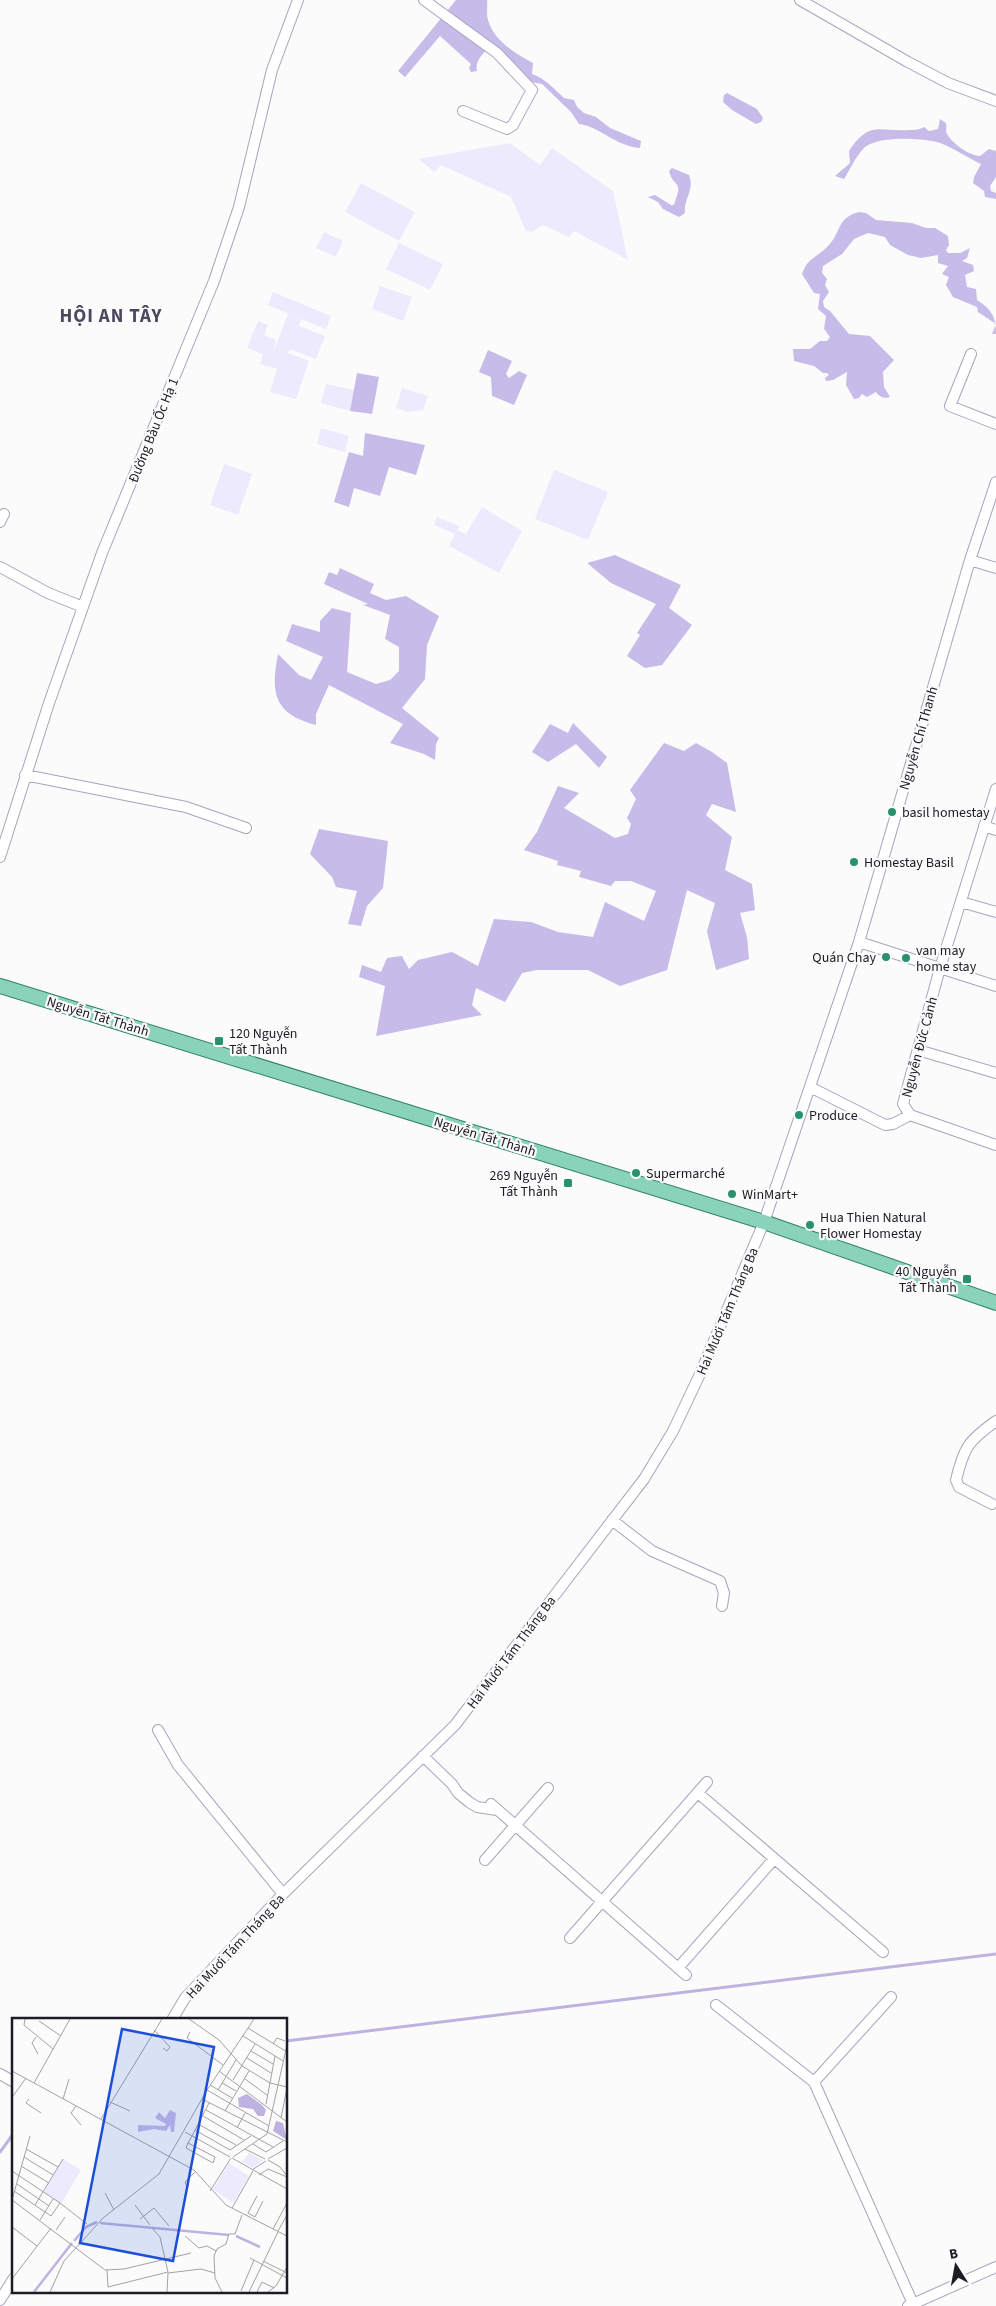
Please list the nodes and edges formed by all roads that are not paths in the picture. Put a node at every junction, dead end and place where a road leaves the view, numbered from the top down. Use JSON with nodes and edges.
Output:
{"nodes":[{"id":1,"x":298,"y":0,"type":"edge"},
{"id":2,"x":424,"y":0,"type":"edge"},
{"id":3,"x":800,"y":0,"type":"edge"},
{"id":4,"x":996,"y":101,"type":"edge"},
{"id":5,"x":463,"y":112,"type":"dead end"},
{"id":6,"x":971,"y":354,"type":"dead end"},
{"id":7,"x":996,"y":424,"type":"edge"},
{"id":8,"x":996,"y":482,"type":"edge"},
{"id":9,"x":970,"y":560,"type":"junction"},
{"id":10,"x":0,"y":567,"type":"edge"},
{"id":11,"x":996,"y":568,"type":"edge"},
{"id":12,"x":83,"y":606,"type":"junction"},
{"id":13,"x":25,"y":775,"type":"junction"},
{"id":14,"x":996,"y":789,"type":"edge"},
{"id":15,"x":984,"y":826,"type":"junction"},
{"id":16,"x":246,"y":828,"type":"dead end"},
{"id":17,"x":996,"y":830,"type":"edge"},
{"id":18,"x":0,"y":857,"type":"edge"},
{"id":19,"x":961,"y":902,"type":"junction"},
{"id":20,"x":996,"y":912,"type":"edge"},
{"id":21,"x":858,"y":942,"type":"junction"},
{"id":22,"x":940,"y":968,"type":"junction"},
{"id":23,"x":0,"y":986,"type":"edge"},
{"id":24,"x":996,"y":986,"type":"edge"},
{"id":25,"x":918,"y":1050,"type":"junction"},
{"id":26,"x":996,"y":1072,"type":"edge"},
{"id":27,"x":810,"y":1087,"type":"junction"},
{"id":28,"x":910,"y":1115,"type":"junction"},
{"id":29,"x":996,"y":1145,"type":"edge"},
{"id":30,"x":764,"y":1222,"type":"junction"},
{"id":31,"x":996,"y":1303,"type":"edge"},
{"id":32,"x":996,"y":1421,"type":"edge"},
{"id":33,"x":992,"y":1504,"type":"dead end"},
{"id":34,"x":612,"y":1520,"type":"junction"},
{"id":35,"x":722,"y":1606,"type":"dead end"},
{"id":36,"x":158,"y":1730,"type":"dead end"},
{"id":37,"x":423,"y":1756,"type":"junction"},
{"id":38,"x":707,"y":1782,"type":"dead end"},
{"id":39,"x":548,"y":1788,"type":"dead end"},
{"id":40,"x":698,"y":1792,"type":"junction"},
{"id":41,"x":515,"y":1825,"type":"junction"},
{"id":42,"x":774,"y":1859,"type":"junction"},
{"id":43,"x":485,"y":1860,"type":"dead end"},
{"id":44,"x":283,"y":1894,"type":"junction"},
{"id":45,"x":602,"y":1902,"type":"junction"},
{"id":46,"x":570,"y":1938,"type":"dead end"},
{"id":47,"x":883,"y":1952,"type":"dead end"},
{"id":48,"x":891,"y":1997,"type":"dead end"},
{"id":49,"x":716,"y":2005,"type":"dead end"},
{"id":50,"x":173,"y":2018,"type":"edge"},
{"id":51,"x":0,"y":2074,"type":"edge"},
{"id":52,"x":12,"y":2081,"type":"edge"},
{"id":53,"x":814,"y":2082,"type":"junction"},
{"id":54,"x":996,"y":2267,"type":"edge"},
{"id":55,"x":12,"y":2281,"type":"edge"},
{"id":56,"x":0,"y":2300,"type":"edge"},
{"id":57,"x":912,"y":2305,"type":"edge"}],
"edges":[{"from":1,"to":12,"type":"street","name":"Đường Bàu Ốc Hạ 1"},
{"from":2,"to":5,"type":"street"},
{"from":3,"to":4,"type":"street"},
{"from":6,"to":7,"type":"street"},
{"from":8,"to":9,"type":"street","name":"Nguyễn Chí Thanh"},
{"from":9,"to":11,"type":"street"},
{"from":9,"to":21,"type":"street","name":"Nguyễn Chí Thanh"},
{"from":10,"to":12,"type":"street"},
{"from":12,"to":13,"type":"street","name":"Đường Bàu Ốc Hạ 1"},
{"from":13,"to":16,"type":"street"},
{"from":13,"to":18,"type":"street","name":"Đường Bàu Ốc Hạ 1"},
{"from":14,"to":15,"type":"street","name":"Nguyễn Đức Cảnh"},
{"from":15,"to":17,"type":"street"},
{"from":15,"to":19,"type":"street","name":"Nguyễn Đức Cảnh"},
{"from":19,"to":20,"type":"street"},
{"from":19,"to":22,"type":"street","name":"Nguyễn Đức Cảnh"},
{"from":21,"to":22,"type":"street"},
{"from":21,"to":27,"type":"street","name":"Nguyễn Chí Thanh"},
{"from":22,"to":24,"type":"street"},
{"from":22,"to":25,"type":"street","name":"Nguyễn Đức Cảnh"},
{"from":23,"to":30,"type":"main road","name":"Nguyễn Tất Thành"},
{"from":25,"to":26,"type":"street"},
{"from":25,"to":28,"type":"street","name":"Nguyễn Đức Cảnh"},
{"from":27,"to":28,"type":"street"},
{"from":27,"to":30,"type":"street","name":"Nguyễn Chí Thanh"},
{"from":28,"to":29,"type":"street"},
{"from":30,"to":31,"type":"main road","name":"Nguyễn Tất Thành"},
{"from":30,"to":34,"type":"street","name":"Hai Mươi Tám Tháng Ba"},
{"from":32,"to":33,"type":"street"},
{"from":34,"to":35,"type":"street"},
{"from":34,"to":37,"type":"street","name":"Hai Mươi Tám Tháng Ba"},
{"from":36,"to":44,"type":"street"},
{"from":37,"to":41,"type":"street"},
{"from":37,"to":44,"type":"street","name":"Hai Mươi Tám Tháng Ba"},
{"from":38,"to":40,"type":"street"},
{"from":39,"to":41,"type":"street"},
{"from":40,"to":42,"type":"street"},
{"from":40,"to":45,"type":"street"},
{"from":41,"to":43,"type":"street"},
{"from":41,"to":45,"type":"street"},
{"from":42,"to":45,"type":"street"},
{"from":42,"to":47,"type":"street"},
{"from":44,"to":50,"type":"street","name":"Hai Mươi Tám Tháng Ba"},
{"from":45,"to":46,"type":"street"},
{"from":48,"to":53,"type":"street"},
{"from":49,"to":53,"type":"street"},
{"from":51,"to":52,"type":"street"},
{"from":53,"to":57,"type":"street"},
{"from":54,"to":57,"type":"street"},
{"from":55,"to":56,"type":"street"}]}
